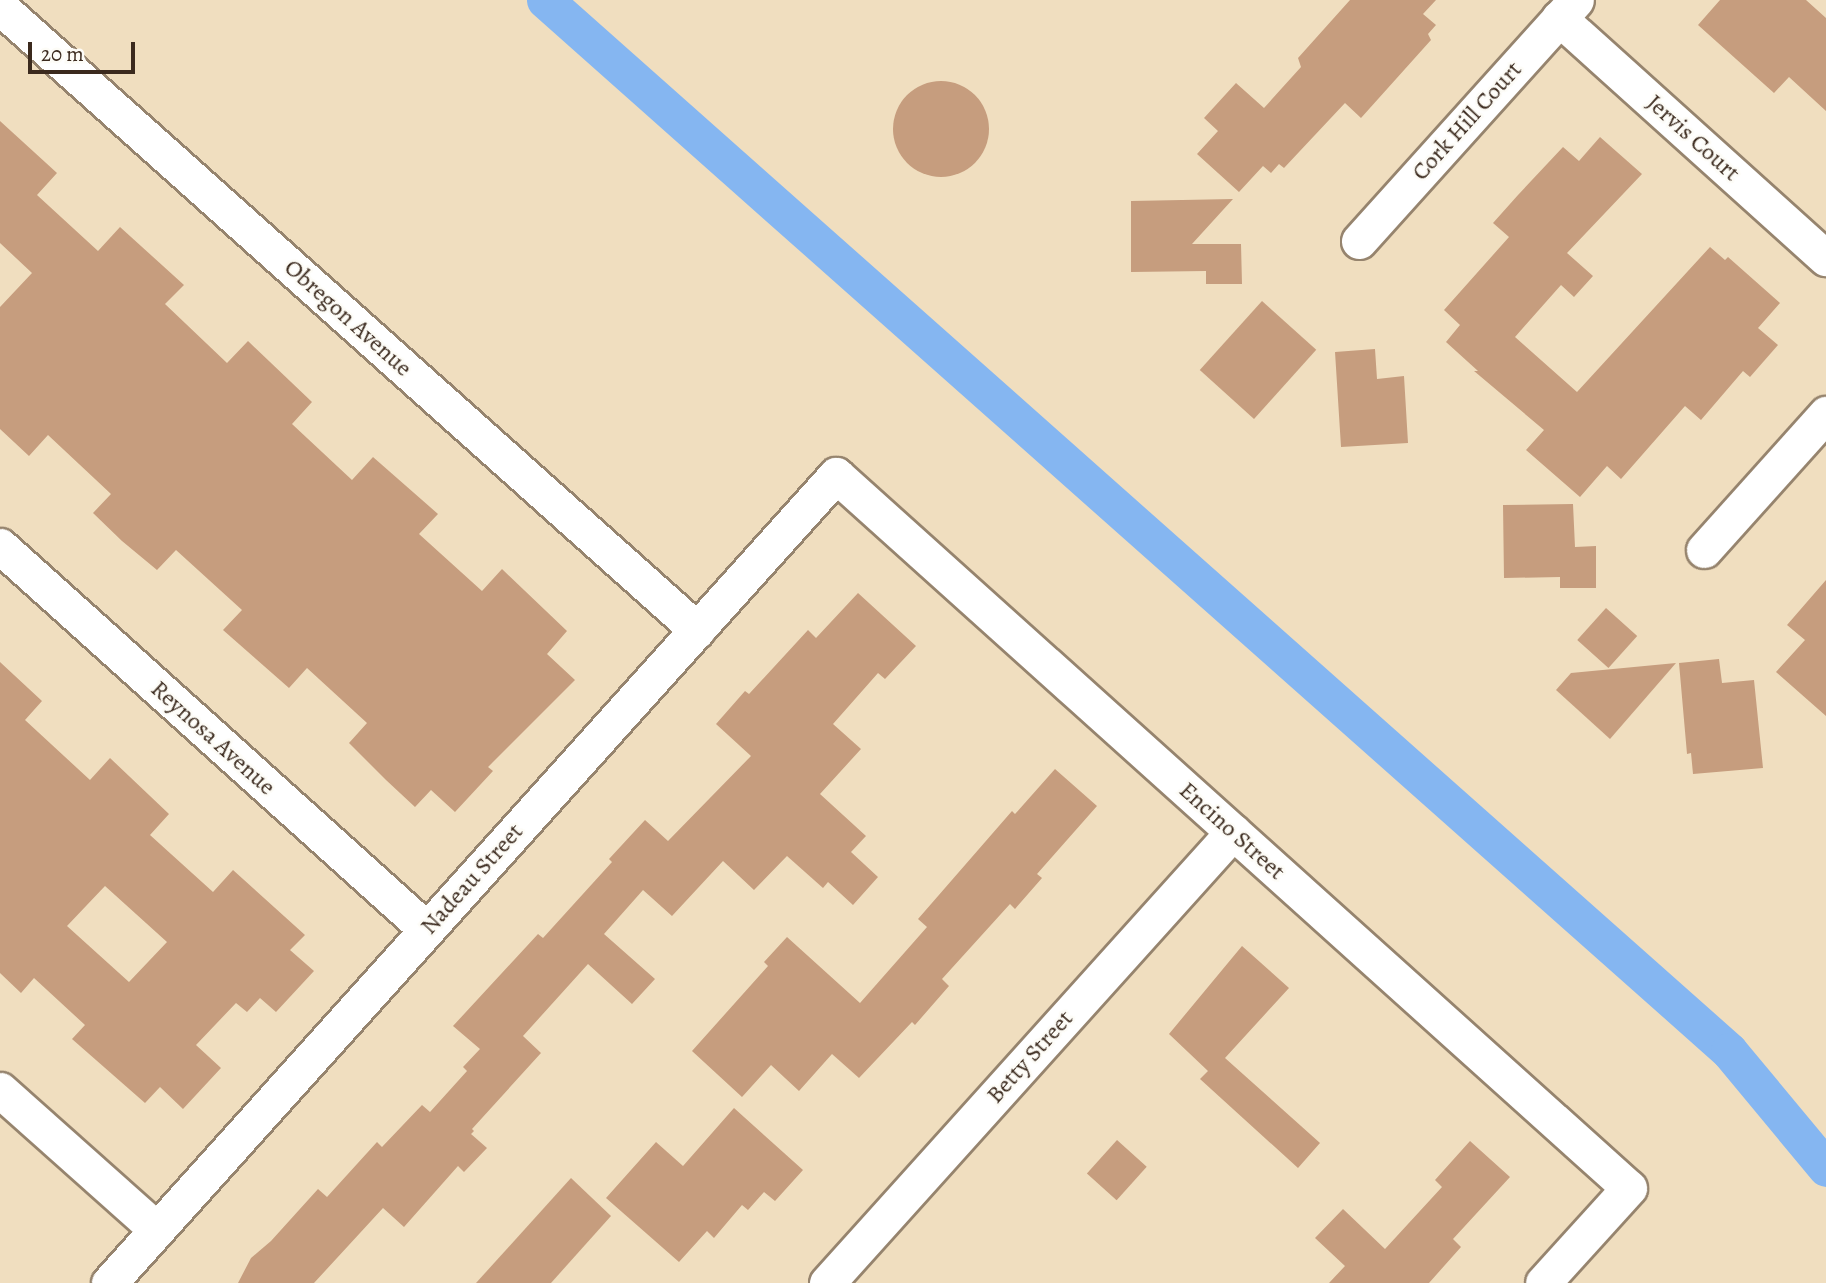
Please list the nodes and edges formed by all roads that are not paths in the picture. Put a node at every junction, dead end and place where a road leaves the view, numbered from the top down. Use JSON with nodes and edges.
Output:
{"nodes":[{"id":1,"x":0,"y":7,"type":"edge"},
{"id":2,"x":1567,"y":9,"type":"edge"},
{"id":3,"x":1359,"y":241,"type":"dead end"},
{"id":4,"x":1826,"y":258,"type":"edge"},
{"id":5,"x":1826,"y":414,"type":"edge"},
{"id":6,"x":836,"y":475,"type":"joint"},
{"id":7,"x":0,"y":546,"type":"edge"},
{"id":8,"x":1703,"y":550,"type":"dead end"},
{"id":9,"x":697,"y":630,"type":"junction"},
{"id":10,"x":1233,"y":832,"type":"junction"},
{"id":11,"x":427,"y":930,"type":"junction"},
{"id":12,"x":0,"y":1090,"type":"edge"},
{"id":13,"x":157,"y":1230,"type":"junction"},
{"id":14,"x":109,"y":1283,"type":"edge"},
{"id":15,"x":827,"y":1283,"type":"edge"},
{"id":16,"x":1543,"y":1283,"type":"edge"}],
"edges":[{"from":1,"to":9,"type":"street","name":"Obregon Avenue"},
{"from":2,"to":3,"type":"street","name":"Cork Hill Court"},
{"from":2,"to":4,"type":"street","name":"Jervis Court"},
{"from":5,"to":8,"type":"street"},
{"from":6,"to":9,"type":"street","name":"Nadeau Street"},
{"from":6,"to":10,"type":"street","name":"Encino Street"},
{"from":7,"to":11,"type":"street","name":"Reynosa Avenue"},
{"from":9,"to":11,"type":"street","name":"Nadeau Street"},
{"from":10,"to":15,"type":"street","name":"Betty Street"},
{"from":10,"to":16,"type":"street","name":"Encino Street"},
{"from":11,"to":13,"type":"street","name":"Nadeau Street"},
{"from":12,"to":13,"type":"street"},
{"from":13,"to":14,"type":"street","name":"Nadeau Street"}]}
